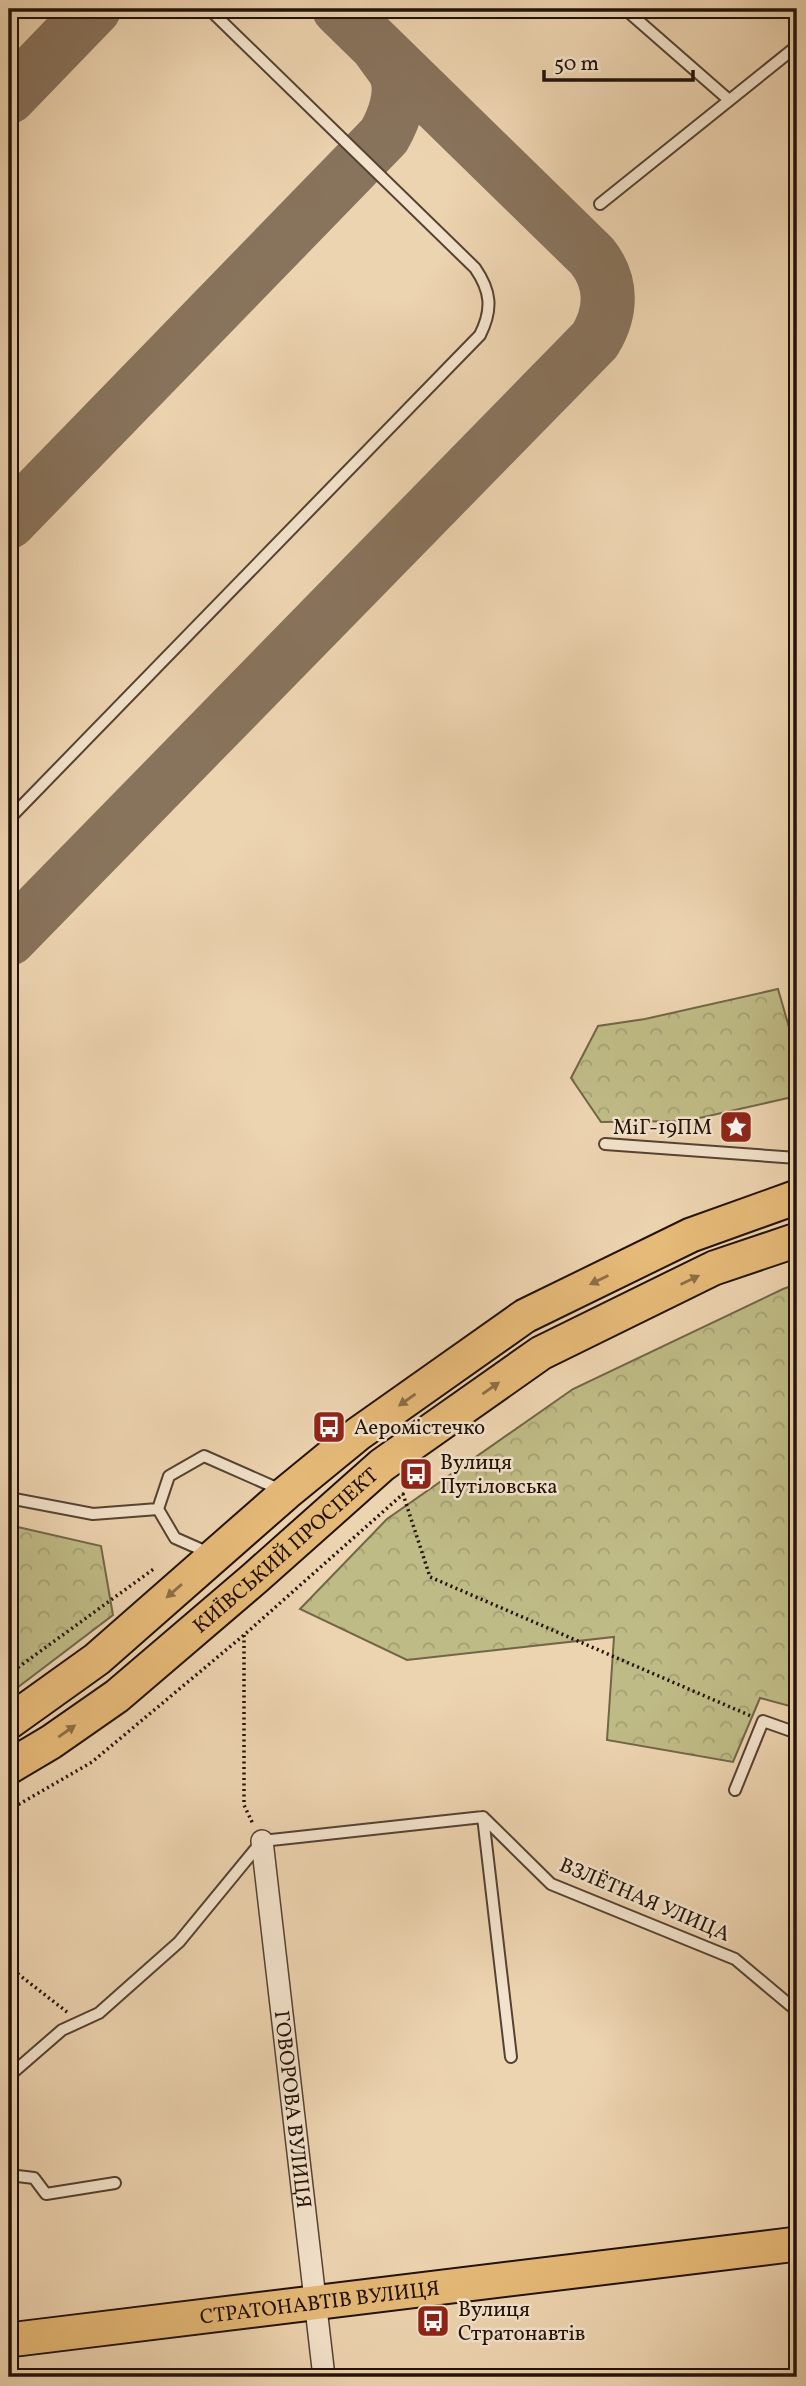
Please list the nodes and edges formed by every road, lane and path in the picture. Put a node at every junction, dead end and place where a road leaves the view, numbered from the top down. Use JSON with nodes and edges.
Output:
{"nodes":[{"id":1,"x":209,"y":9,"type":"edge"},
{"id":2,"x":625,"y":9,"type":"edge"},
{"id":3,"x":797,"y":46,"type":"edge"},
{"id":4,"x":729,"y":100,"type":"junction"},
{"id":5,"x":600,"y":204,"type":"dead end"},
{"id":6,"x":9,"y":819,"type":"edge"},
{"id":7,"x":605,"y":1144,"type":"dead end"},
{"id":8,"x":797,"y":1157,"type":"edge"},
{"id":9,"x":796,"y":1198,"type":"edge"},
{"id":10,"x":797,"y":1240,"type":"edge"},
{"id":11,"x":286,"y":1493,"type":"junction"},
{"id":12,"x":9,"y":1498,"type":"edge"},
{"id":13,"x":158,"y":1509,"type":"junction"},
{"id":14,"x":314,"y":1526,"type":"junction"},
{"id":15,"x":215,"y":1555,"type":"junction"},
{"id":16,"x":155,"y":1568,"type":"dead end"},
{"id":17,"x":255,"y":1578,"type":"junction"},
{"id":18,"x":244,"y":1635,"type":"junction"},
{"id":19,"x":9,"y":1674,"type":"edge"},
{"id":20,"x":763,"y":1721,"type":"junction"},
{"id":21,"x":9,"y":1722,"type":"edge"},
{"id":22,"x":797,"y":1732,"type":"edge"},
{"id":23,"x":9,"y":1767,"type":"edge"},
{"id":24,"x":735,"y":1790,"type":"dead end"},
{"id":25,"x":9,"y":1810,"type":"edge"},
{"id":26,"x":483,"y":1817,"type":"junction"},
{"id":27,"x":261,"y":1841,"type":"junction"},
{"id":28,"x":9,"y":1967,"type":"edge"},
{"id":29,"x":797,"y":2011,"type":"edge"},
{"id":30,"x":80,"y":2022,"type":"junction"},
{"id":31,"x":511,"y":2056,"type":"dead end"},
{"id":32,"x":9,"y":2076,"type":"edge"},
{"id":33,"x":9,"y":2172,"type":"edge"},
{"id":34,"x":115,"y":2183,"type":"dead end"},
{"id":35,"x":797,"y":2244,"type":"edge"},
{"id":36,"x":315,"y":2302,"type":"junction"},
{"id":37,"x":9,"y":2340,"type":"edge"},
{"id":38,"x":324,"y":2377,"type":"edge"}],
"edges":[{"from":1,"to":6,"type":"lane"},
{"from":2,"to":4,"type":"lane"},
{"from":3,"to":4,"type":"lane"},
{"from":4,"to":5,"type":"lane"},
{"from":7,"to":8,"type":"lane"},
{"from":9,"to":11,"type":"main road","name":"КИЇВСЬКИЙ ПРОСПЕКТ","one_way":true},
{"from":14,"to":10,"type":"main road","name":"КИЇВСЬКИЙ ПРОСПЕКТ","one_way":true},
{"from":11,"to":13,"type":"lane"},
{"from":11,"to":14,"type":"main road"},
{"from":11,"to":15,"type":"main road","name":"КИЇВСЬКИЙ ПРОСПЕКТ"},
{"from":12,"to":13,"type":"lane"},
{"from":13,"to":15,"type":"lane"},
{"from":14,"to":17,"type":"main road","name":"КИЇВСЬКИЙ ПРОСПЕКТ"},
{"from":15,"to":17,"type":"main road"},
{"from":15,"to":21,"type":"main road","name":"КИЇВСЬКИЙ ПРОСПЕКТ","one_way":true},
{"from":16,"to":19,"type":"path"},
{"from":23,"to":17,"type":"main road","name":"КИЇВСЬКИЙ ПРОСПЕКТ","one_way":true},
{"from":18,"to":20,"type":"path"},
{"from":18,"to":25,"type":"path"},
{"from":18,"to":27,"type":"path"},
{"from":20,"to":22,"type":"lane"},
{"from":20,"to":24,"type":"lane"},
{"from":26,"to":27,"type":"lane"},
{"from":26,"to":29,"type":"lane","name":"ВЗЛЁТНАЯ УЛИЦА"},
{"from":26,"to":31,"type":"lane"},
{"from":27,"to":30,"type":"lane"},
{"from":27,"to":36,"type":"street","name":"ГОВОРОВА ВУЛИЦЯ"},
{"from":28,"to":30,"type":"path"},
{"from":30,"to":32,"type":"lane"},
{"from":33,"to":34,"type":"lane"},
{"from":35,"to":36,"type":"main road","name":"СТРАТОНАВТІВ ВУЛИЦЯ"},
{"from":36,"to":37,"type":"main road","name":"СТРАТОНАВТІВ ВУЛИЦЯ"},
{"from":36,"to":38,"type":"street","name":"ГОВОРОВА ВУЛИЦЯ"}]}
